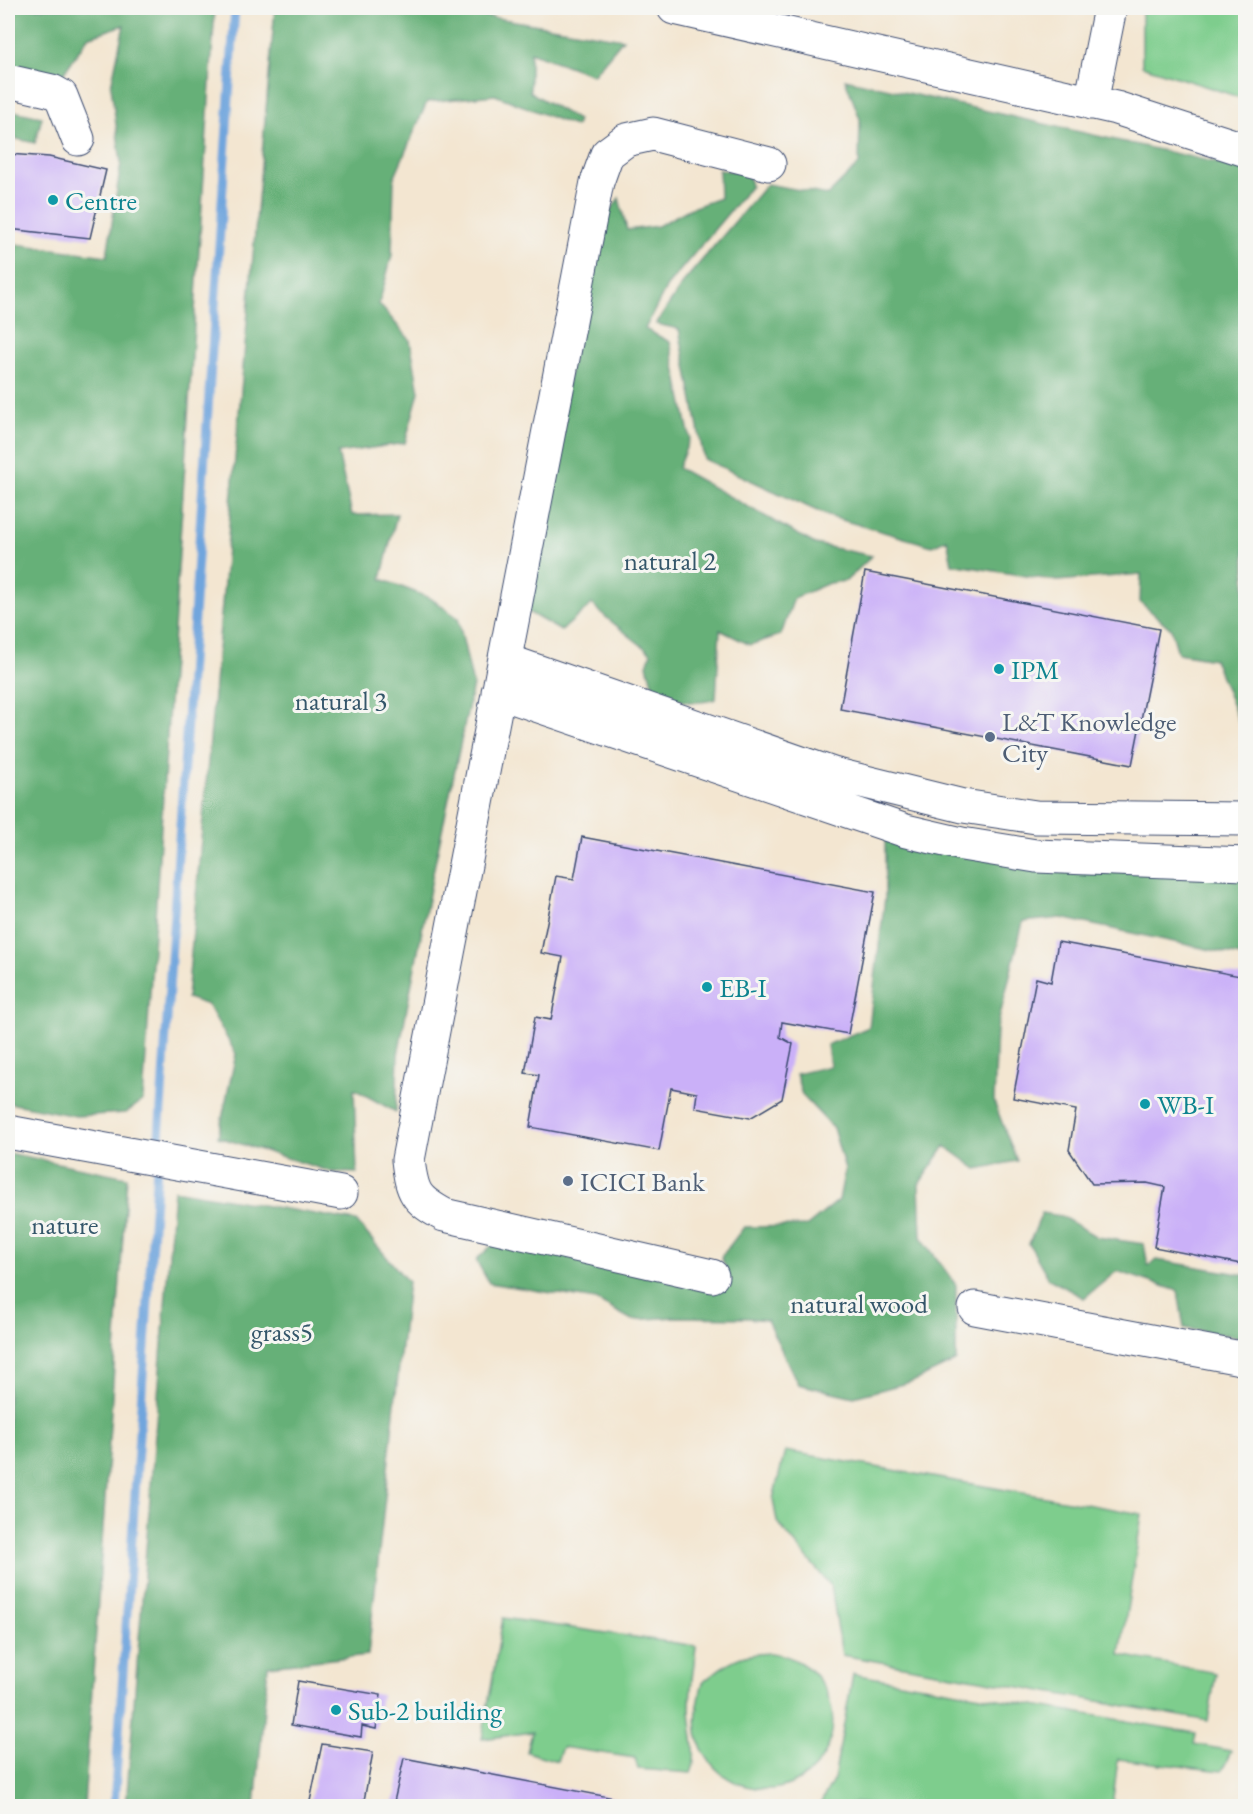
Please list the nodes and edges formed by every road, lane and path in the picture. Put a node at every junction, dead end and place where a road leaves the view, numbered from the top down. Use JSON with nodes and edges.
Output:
{"nodes":[{"id":1,"x":674,"y":8,"type":"edge"},
{"id":2,"x":1110,"y":8,"type":"edge"},
{"id":3,"x":8,"y":81,"type":"edge"},
{"id":4,"x":1091,"y":103,"type":"junction"},
{"id":5,"x":78,"y":139,"type":"dead end"},
{"id":6,"x":1245,"y":150,"type":"edge"},
{"id":7,"x":769,"y":164,"type":"dead end"},
{"id":8,"x":505,"y":660,"type":"junction"},
{"id":9,"x":498,"y":692,"type":"junction"},
{"id":10,"x":1245,"y":819,"type":"edge"},
{"id":11,"x":1245,"y":864,"type":"edge"},
{"id":12,"x":8,"y":1132,"type":"edge"},
{"id":13,"x":340,"y":1193,"type":"dead end"},
{"id":14,"x":712,"y":1276,"type":"dead end"},
{"id":15,"x":975,"y":1308,"type":"dead end"},
{"id":16,"x":1245,"y":1359,"type":"edge"}],
"edges":[{"from":1,"to":4,"type":"street"},
{"from":2,"to":4,"type":"street"},
{"from":3,"to":5,"type":"street"},
{"from":4,"to":6,"type":"street"},
{"from":7,"to":8,"type":"street"},
{"from":8,"to":9,"type":"street"},
{"from":8,"to":10,"type":"street"},
{"from":9,"to":11,"type":"street"},
{"from":9,"to":14,"type":"street"},
{"from":12,"to":13,"type":"street"},
{"from":15,"to":16,"type":"street"}]}
